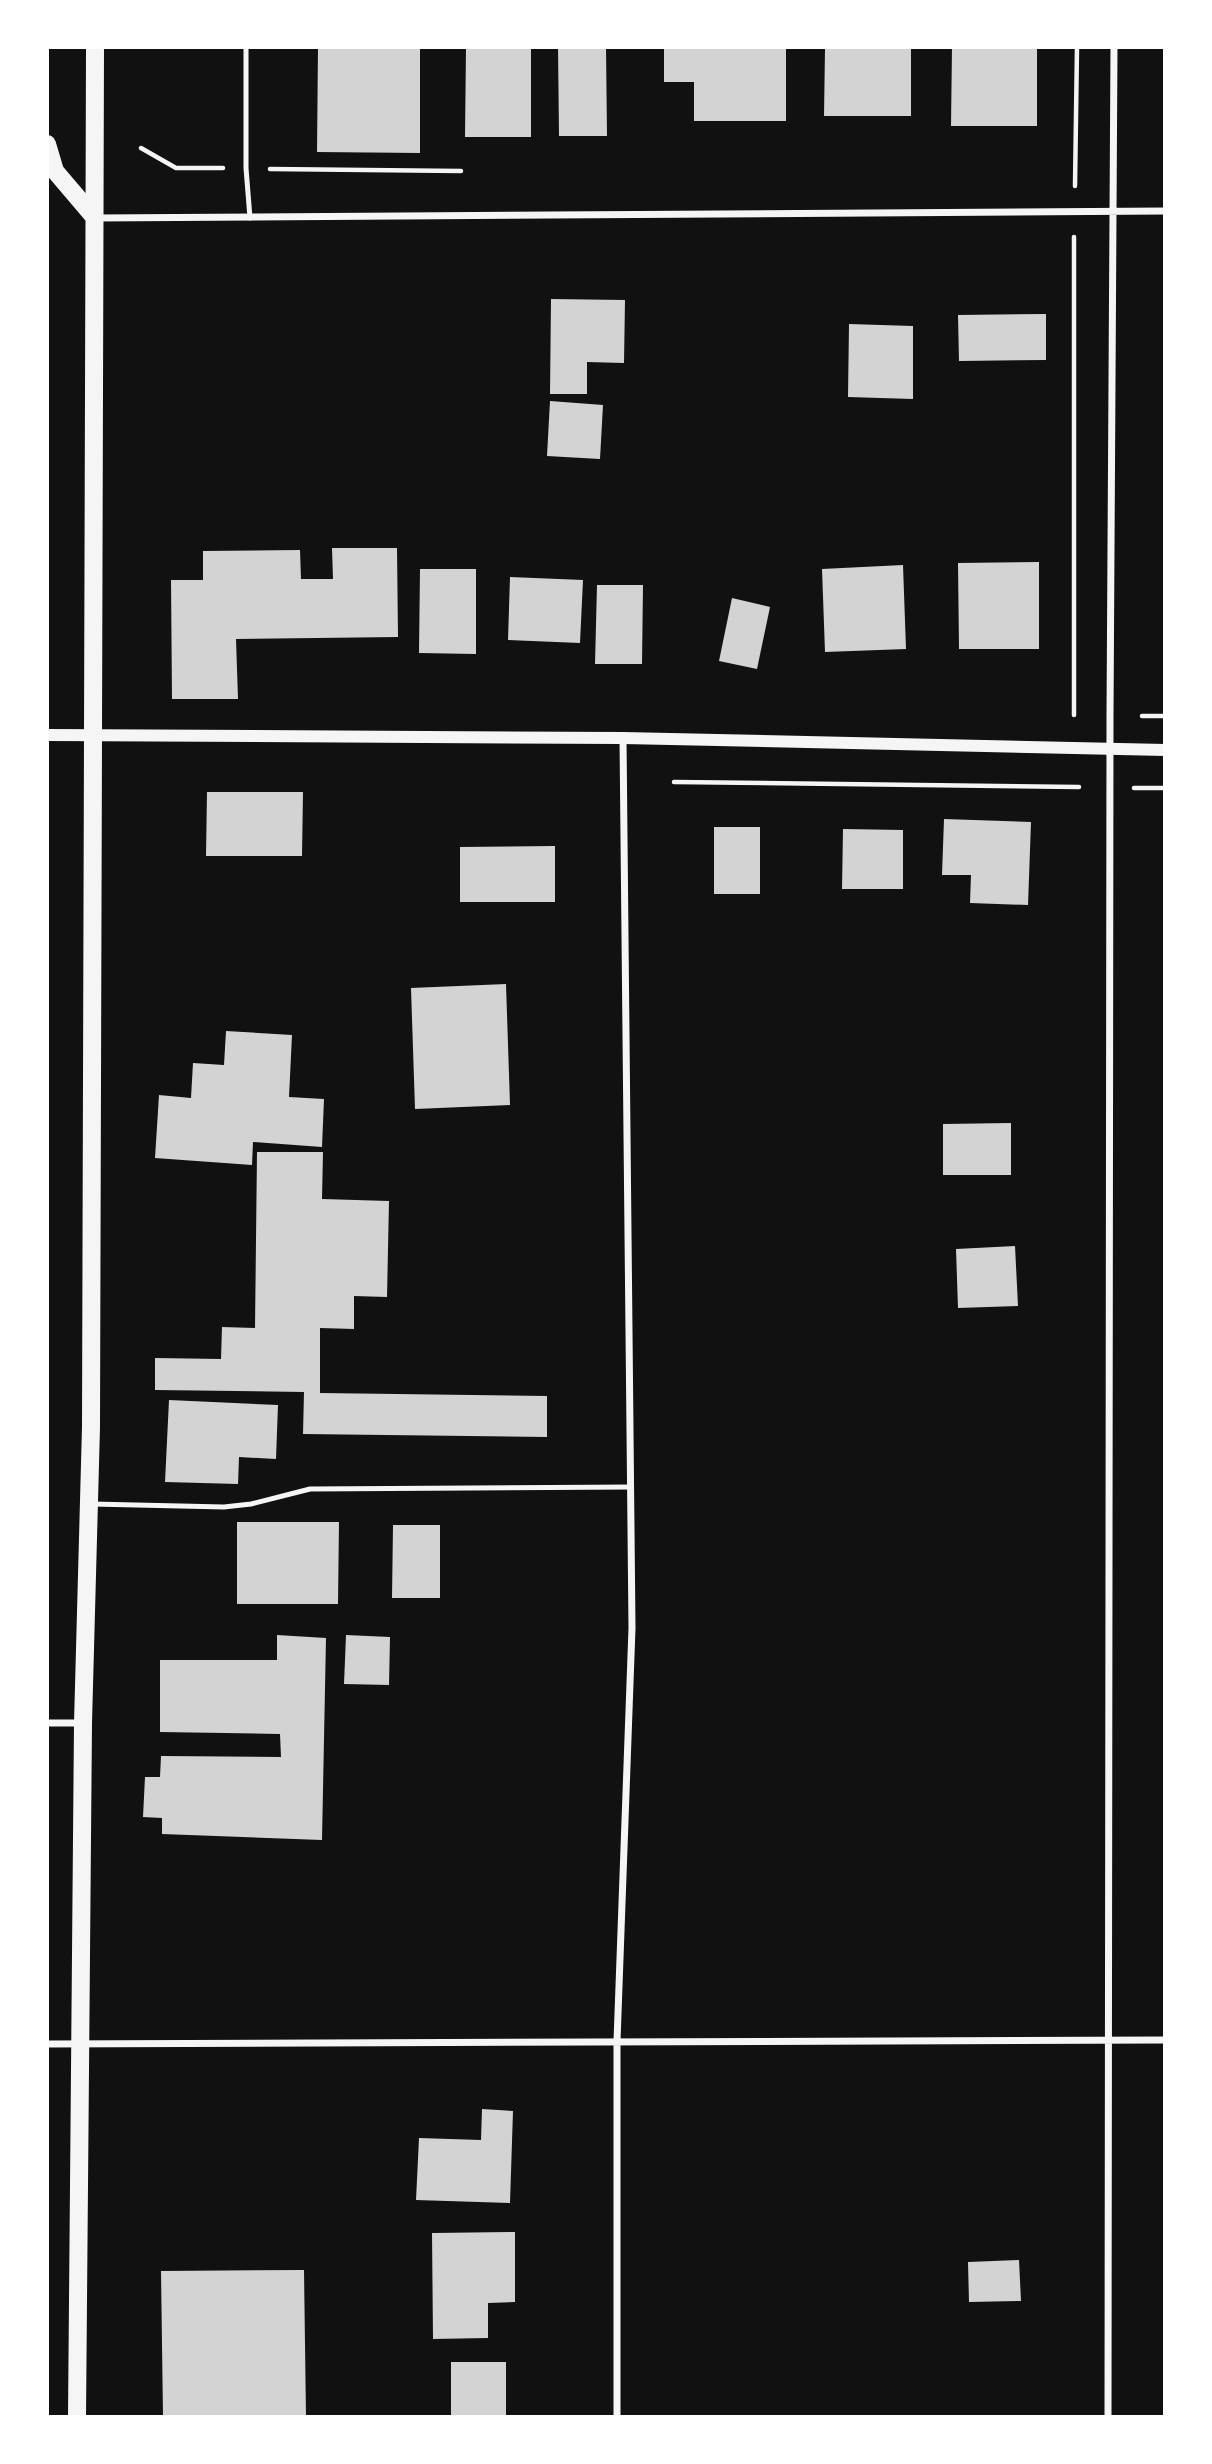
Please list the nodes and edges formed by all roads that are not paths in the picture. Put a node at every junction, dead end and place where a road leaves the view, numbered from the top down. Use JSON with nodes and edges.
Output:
{"nodes":[{"id":1,"x":95,"y":47,"type":"edge"},
{"id":2,"x":246,"y":47,"type":"edge"},
{"id":3,"x":1114,"y":47,"type":"edge"},
{"id":4,"x":47,"y":144,"type":"edge"},
{"id":5,"x":1112,"y":210,"type":"junction"},
{"id":6,"x":1165,"y":211,"type":"edge"},
{"id":7,"x":95,"y":218,"type":"junction"},
{"id":8,"x":250,"y":218,"type":"junction"},
{"id":9,"x":47,"y":736,"type":"edge"},
{"id":10,"x":92,"y":737,"type":"junction"},
{"id":11,"x":623,"y":738,"type":"junction"},
{"id":12,"x":1165,"y":750,"type":"edge"},
{"id":13,"x":1110,"y":751,"type":"junction"},
{"id":14,"x":631,"y":1487,"type":"junction"},
{"id":15,"x":89,"y":1504,"type":"junction"},
{"id":16,"x":47,"y":1723,"type":"edge"},
{"id":17,"x":83,"y":1723,"type":"junction"},
{"id":18,"x":1108,"y":2040,"type":"junction"},
{"id":19,"x":1165,"y":2040,"type":"edge"},
{"id":20,"x":617,"y":2041,"type":"junction"},
{"id":21,"x":47,"y":2044,"type":"edge"},
{"id":22,"x":79,"y":2044,"type":"junction"},
{"id":23,"x":77,"y":2417,"type":"edge"},
{"id":24,"x":617,"y":2417,"type":"edge"},
{"id":25,"x":1108,"y":2417,"type":"edge"}],
"edges":[{"from":1,"to":7,"type":"main road"},
{"from":2,"to":8,"type":"lane"},
{"from":3,"to":5,"type":"street"},
{"from":4,"to":7,"type":"main road"},
{"from":5,"to":6,"type":"street"},
{"from":5,"to":8,"type":"street"},
{"from":5,"to":13,"type":"street"},
{"from":7,"to":8,"type":"street"},
{"from":7,"to":10,"type":"main road"},
{"from":9,"to":10,"type":"street"},
{"from":10,"to":11,"type":"street"},
{"from":10,"to":15,"type":"main road"},
{"from":11,"to":13,"type":"street"},
{"from":11,"to":14,"type":"street"},
{"from":12,"to":13,"type":"street"},
{"from":13,"to":18,"type":"street"},
{"from":14,"to":15,"type":"lane"},
{"from":14,"to":20,"type":"street"},
{"from":15,"to":17,"type":"main road"},
{"from":16,"to":17,"type":"street"},
{"from":17,"to":22,"type":"main road"},
{"from":18,"to":19,"type":"street"},
{"from":18,"to":20,"type":"street"},
{"from":18,"to":25,"type":"street"},
{"from":20,"to":22,"type":"street"},
{"from":20,"to":24,"type":"street"},
{"from":21,"to":22,"type":"street"},
{"from":22,"to":23,"type":"main road"}]}
